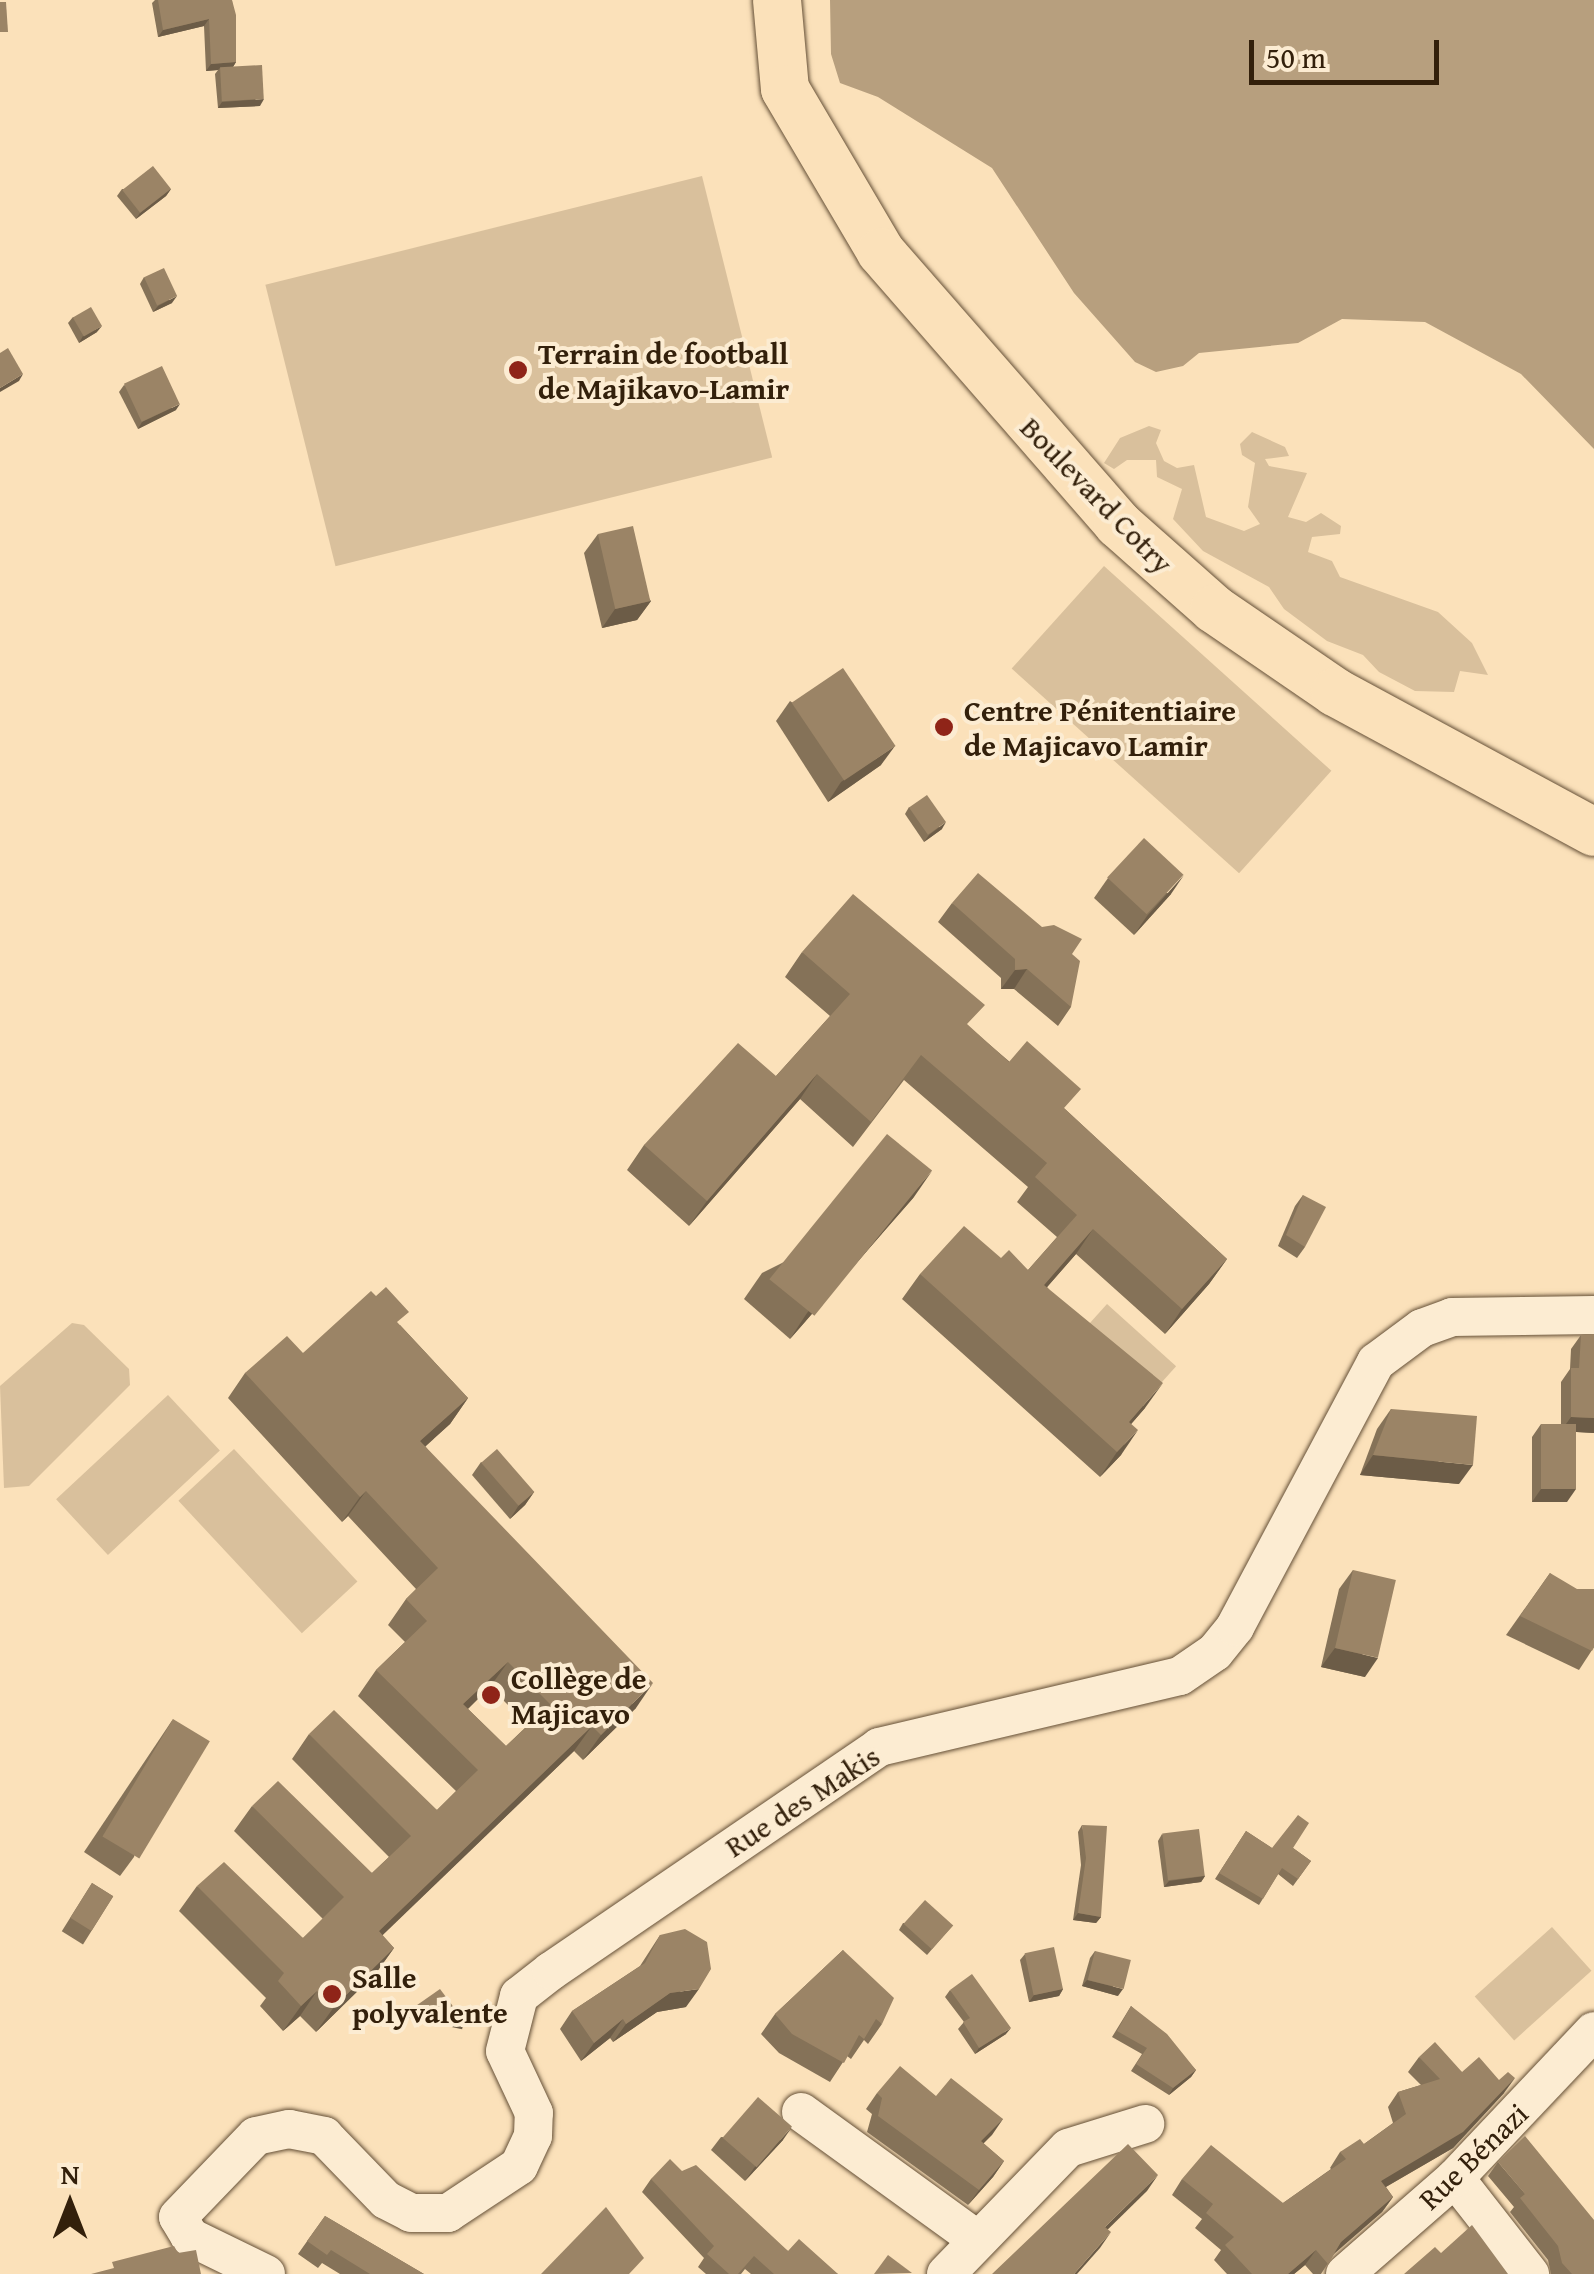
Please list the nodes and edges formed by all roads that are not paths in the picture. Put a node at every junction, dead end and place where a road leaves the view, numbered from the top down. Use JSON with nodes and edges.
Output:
{"nodes":[{"id":1,"x":778,"y":0,"type":"edge"},
{"id":2,"x":1594,"y":832,"type":"edge"},
{"id":3,"x":1594,"y":1316,"type":"edge"},
{"id":4,"x":1594,"y":2032,"type":"edge"},
{"id":5,"x":801,"y":2112,"type":"dead end"},
{"id":6,"x":1146,"y":2124,"type":"dead end"},
{"id":7,"x":1455,"y":2178,"type":"junction"},
{"id":8,"x":975,"y":2238,"type":"junction"},
{"id":9,"x":266,"y":2274,"type":"edge"},
{"id":10,"x":946,"y":2274,"type":"edge"},
{"id":11,"x":1344,"y":2274,"type":"edge"},
{"id":12,"x":1530,"y":2274,"type":"edge"}],
"edges":[{"from":1,"to":2,"type":"main road","name":"Boulevard Cotry"},
{"from":3,"to":9,"type":"street","name":"Rue des Makis"},
{"from":4,"to":7,"type":"street","name":"Rue Bénazi"},
{"from":5,"to":8,"type":"street"},
{"from":6,"to":8,"type":"street"},
{"from":7,"to":11,"type":"street","name":"Rue Bénazi"},
{"from":7,"to":12,"type":"street"},
{"from":8,"to":10,"type":"street"}]}
